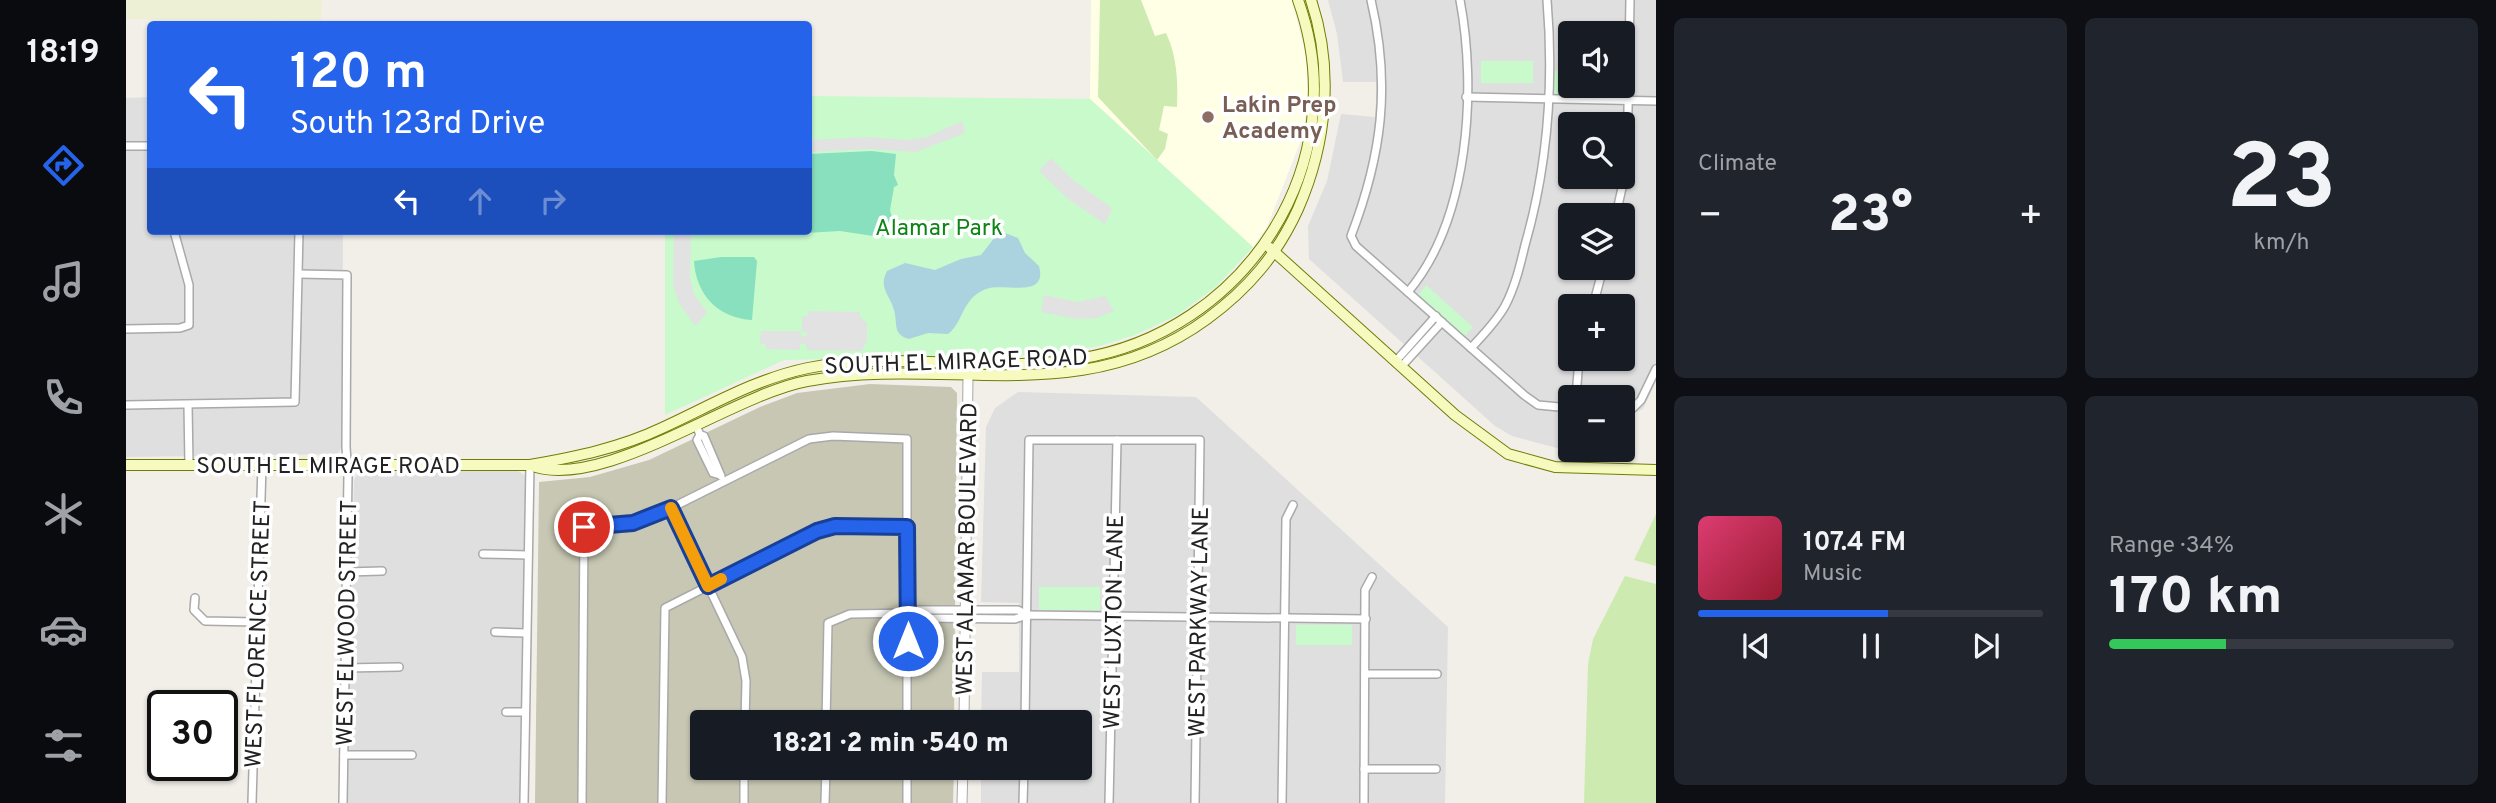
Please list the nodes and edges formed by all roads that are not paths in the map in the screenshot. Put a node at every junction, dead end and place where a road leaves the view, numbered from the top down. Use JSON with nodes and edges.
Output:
{"nodes":[{"id":1,"x":1298,"y":0,"type":"edge"},
{"id":2,"x":1311,"y":0,"type":"edge"},
{"id":3,"x":1371,"y":0,"type":"edge"},
{"id":4,"x":1460,"y":0,"type":"edge"},
{"id":5,"x":1547,"y":0,"type":"edge"},
{"id":6,"x":1630,"y":0,"type":"edge"},
{"id":7,"x":1466,"y":97,"type":"junction"},
{"id":8,"x":1549,"y":99,"type":"junction"},
{"id":9,"x":1629,"y":101,"type":"junction"},
{"id":10,"x":1656,"y":101,"type":"edge"},
{"id":11,"x":126,"y":146,"type":"edge"},
{"id":12,"x":147,"y":146,"type":"edge"},
{"id":13,"x":1619,"y":203,"type":"edge"},
{"id":14,"x":175,"y":235,"type":"edge"},
{"id":15,"x":299,"y":235,"type":"edge"},
{"id":16,"x":1266,"y":244,"type":"junction"},
{"id":17,"x":1275,"y":252,"type":"junction"},
{"id":18,"x":299,"y":274,"type":"junction"},
{"id":19,"x":1408,"y":292,"type":"junction"},
{"id":20,"x":1439,"y":319,"type":"junction"},
{"id":21,"x":126,"y":329,"type":"edge"},
{"id":22,"x":1471,"y":348,"type":"junction"},
{"id":23,"x":1398,"y":364,"type":"junction"},
{"id":24,"x":1656,"y":369,"type":"edge"},
{"id":25,"x":968,"y":376,"type":"junction"},
{"id":26,"x":126,"y":405,"type":"edge"},
{"id":27,"x":188,"y":405,"type":"junction"},
{"id":28,"x":1635,"y":406,"type":"edge"},
{"id":29,"x":1558,"y":407,"type":"edge"},
{"id":30,"x":698,"y":430,"type":"junction"},
{"id":31,"x":1116,"y":440,"type":"junction"},
{"id":32,"x":126,"y":465,"type":"edge"},
{"id":33,"x":189,"y":465,"type":"junction"},
{"id":34,"x":262,"y":465,"type":"junction"},
{"id":35,"x":346,"y":465,"type":"junction"},
{"id":36,"x":530,"y":465,"type":"junction"},
{"id":37,"x":1656,"y":470,"type":"edge"},
{"id":38,"x":722,"y":478,"type":"junction"},
{"id":39,"x":1293,"y":505,"type":"dead end"},
{"id":40,"x":671,"y":508,"type":"junction"},
{"id":41,"x":907,"y":527,"type":"junction"},
{"id":42,"x":483,"y":554,"type":"dead end"},
{"id":43,"x":528,"y":555,"type":"junction"},
{"id":44,"x":383,"y":571,"type":"dead end"},
{"id":45,"x":347,"y":572,"type":"junction"},
{"id":46,"x":1372,"y":578,"type":"dead end"},
{"id":47,"x":708,"y":586,"type":"junction"},
{"id":48,"x":195,"y":598,"type":"dead end"},
{"id":49,"x":911,"y":613,"type":"junction"},
{"id":50,"x":966,"y":613,"type":"junction"},
{"id":51,"x":1027,"y":615,"type":"junction"},
{"id":52,"x":1115,"y":615,"type":"junction"},
{"id":53,"x":1198,"y":618,"type":"junction"},
{"id":54,"x":1284,"y":618,"type":"junction"},
{"id":55,"x":1366,"y":619,"type":"junction"},
{"id":56,"x":258,"y":622,"type":"junction"},
{"id":57,"x":495,"y":632,"type":"dead end"},
{"id":58,"x":526,"y":633,"type":"junction"},
{"id":59,"x":399,"y":667,"type":"dead end"},
{"id":60,"x":345,"y":668,"type":"junction"},
{"id":61,"x":1365,"y":674,"type":"junction"},
{"id":62,"x":1437,"y":674,"type":"dead end"},
{"id":63,"x":745,"y":710,"type":"edge"},
{"id":64,"x":826,"y":710,"type":"edge"},
{"id":65,"x":907,"y":710,"type":"edge"},
{"id":66,"x":964,"y":710,"type":"edge"},
{"id":67,"x":1025,"y":710,"type":"edge"},
{"id":68,"x":506,"y":712,"type":"dead end"},
{"id":69,"x":525,"y":712,"type":"junction"},
{"id":70,"x":344,"y":755,"type":"junction"},
{"id":71,"x":412,"y":755,"type":"dead end"},
{"id":72,"x":1364,"y":769,"type":"junction"},
{"id":73,"x":1436,"y":769,"type":"dead end"},
{"id":74,"x":744,"y":780,"type":"edge"},
{"id":75,"x":826,"y":780,"type":"edge"},
{"id":76,"x":907,"y":780,"type":"edge"},
{"id":77,"x":963,"y":780,"type":"edge"},
{"id":78,"x":1024,"y":780,"type":"edge"},
{"id":79,"x":252,"y":803,"type":"edge"},
{"id":80,"x":343,"y":803,"type":"edge"},
{"id":81,"x":524,"y":803,"type":"edge"},
{"id":82,"x":582,"y":803,"type":"edge"},
{"id":83,"x":662,"y":803,"type":"edge"},
{"id":84,"x":744,"y":803,"type":"edge"},
{"id":85,"x":825,"y":803,"type":"edge"},
{"id":86,"x":907,"y":803,"type":"edge"},
{"id":87,"x":962,"y":803,"type":"edge"},
{"id":88,"x":1023,"y":803,"type":"edge"},
{"id":89,"x":1109,"y":803,"type":"edge"},
{"id":90,"x":1195,"y":803,"type":"edge"},
{"id":91,"x":1282,"y":803,"type":"edge"},
{"id":92,"x":1364,"y":803,"type":"edge"}],
"edges":[{"from":1,"to":16,"type":"main road","name":"SOUTH EL MIRAGE ROAD"},
{"from":2,"to":17,"type":"main road","name":"SOUTH EL MIRAGE ROAD"},
{"from":3,"to":19,"type":"street"},
{"from":4,"to":7,"type":"street"},
{"from":5,"to":8,"type":"street"},
{"from":6,"to":9,"type":"street"},
{"from":7,"to":8,"type":"street"},
{"from":7,"to":19,"type":"street"},
{"from":8,"to":9,"type":"street"},
{"from":8,"to":22,"type":"street"},
{"from":9,"to":10,"type":"street"},
{"from":9,"to":13,"type":"street"},
{"from":11,"to":12,"type":"street"},
{"from":14,"to":21,"type":"street"},
{"from":15,"to":18,"type":"street"},
{"from":16,"to":17,"type":"main road"},
{"from":16,"to":36,"type":"main road","name":"SOUTH EL MIRAGE ROAD"},
{"from":17,"to":23,"type":"main road"},
{"from":17,"to":25,"type":"main road","name":"SOUTH EL MIRAGE ROAD"},
{"from":18,"to":27,"type":"street"},
{"from":18,"to":35,"type":"street","name":"WEST ELWOOD STREET"},
{"from":19,"to":20,"type":"street"},
{"from":20,"to":22,"type":"street"},
{"from":20,"to":23,"type":"street"},
{"from":22,"to":29,"type":"street"},
{"from":23,"to":37,"type":"main road"},
{"from":24,"to":28,"type":"street"},
{"from":25,"to":30,"type":"main road","name":"SOUTH EL MIRAGE ROAD"},
{"from":25,"to":50,"type":"street","name":"WEST ALAMAR BOULEVARD"},
{"from":26,"to":27,"type":"street"},
{"from":27,"to":33,"type":"street"},
{"from":30,"to":36,"type":"main road","name":"SOUTH EL MIRAGE ROAD"},
{"from":30,"to":38,"type":"street"},
{"from":31,"to":51,"type":"street"},
{"from":31,"to":52,"type":"street","name":"WEST LUXTON LANE"},
{"from":31,"to":53,"type":"street","name":"WEST PARKWAY LANE"},
{"from":32,"to":33,"type":"main road","name":"SOUTH EL MIRAGE ROAD"},
{"from":33,"to":34,"type":"main road","name":"SOUTH EL MIRAGE ROAD"},
{"from":34,"to":35,"type":"main road","name":"SOUTH EL MIRAGE ROAD"},
{"from":34,"to":56,"type":"street","name":"WEST FLORENCE STREET"},
{"from":35,"to":36,"type":"main road","name":"SOUTH EL MIRAGE ROAD"},
{"from":35,"to":45,"type":"street","name":"WEST ELWOOD STREET"},
{"from":36,"to":43,"type":"street"},
{"from":38,"to":40,"type":"street"},
{"from":38,"to":41,"type":"street"},
{"from":39,"to":54,"type":"street"},
{"from":40,"to":47,"type":"street"},
{"from":40,"to":82,"type":"street"},
{"from":41,"to":47,"type":"street"},
{"from":41,"to":49,"type":"street"},
{"from":42,"to":43,"type":"street"},
{"from":43,"to":58,"type":"street"},
{"from":44,"to":45,"type":"street"},
{"from":45,"to":60,"type":"street","name":"WEST ELWOOD STREET"},
{"from":46,"to":55,"type":"street"},
{"from":47,"to":63,"type":"street"},
{"from":47,"to":83,"type":"street"},
{"from":48,"to":56,"type":"street"},
{"from":49,"to":50,"type":"street"},
{"from":49,"to":64,"type":"street"},
{"from":49,"to":65,"type":"street"},
{"from":50,"to":51,"type":"street"},
{"from":50,"to":66,"type":"street","name":"WEST ALAMAR BOULEVARD"},
{"from":51,"to":52,"type":"street"},
{"from":51,"to":67,"type":"street"},
{"from":52,"to":53,"type":"street"},
{"from":52,"to":89,"type":"street","name":"WEST LUXTON LANE"},
{"from":53,"to":54,"type":"street"},
{"from":53,"to":90,"type":"street","name":"WEST PARKWAY LANE"},
{"from":54,"to":55,"type":"street"},
{"from":54,"to":91,"type":"street"},
{"from":55,"to":61,"type":"street"},
{"from":56,"to":79,"type":"street","name":"WEST FLORENCE STREET"},
{"from":57,"to":58,"type":"street"},
{"from":58,"to":69,"type":"street"},
{"from":59,"to":60,"type":"street"},
{"from":60,"to":70,"type":"street","name":"WEST ELWOOD STREET"},
{"from":61,"to":62,"type":"street"},
{"from":61,"to":72,"type":"street"},
{"from":68,"to":69,"type":"street"},
{"from":69,"to":81,"type":"street"},
{"from":70,"to":71,"type":"street"},
{"from":70,"to":80,"type":"street","name":"WEST ELWOOD STREET"},
{"from":72,"to":73,"type":"street"},
{"from":72,"to":92,"type":"street"},
{"from":74,"to":84,"type":"street"},
{"from":75,"to":85,"type":"street"},
{"from":76,"to":86,"type":"street"},
{"from":77,"to":87,"type":"street"},
{"from":78,"to":88,"type":"street"}]}
